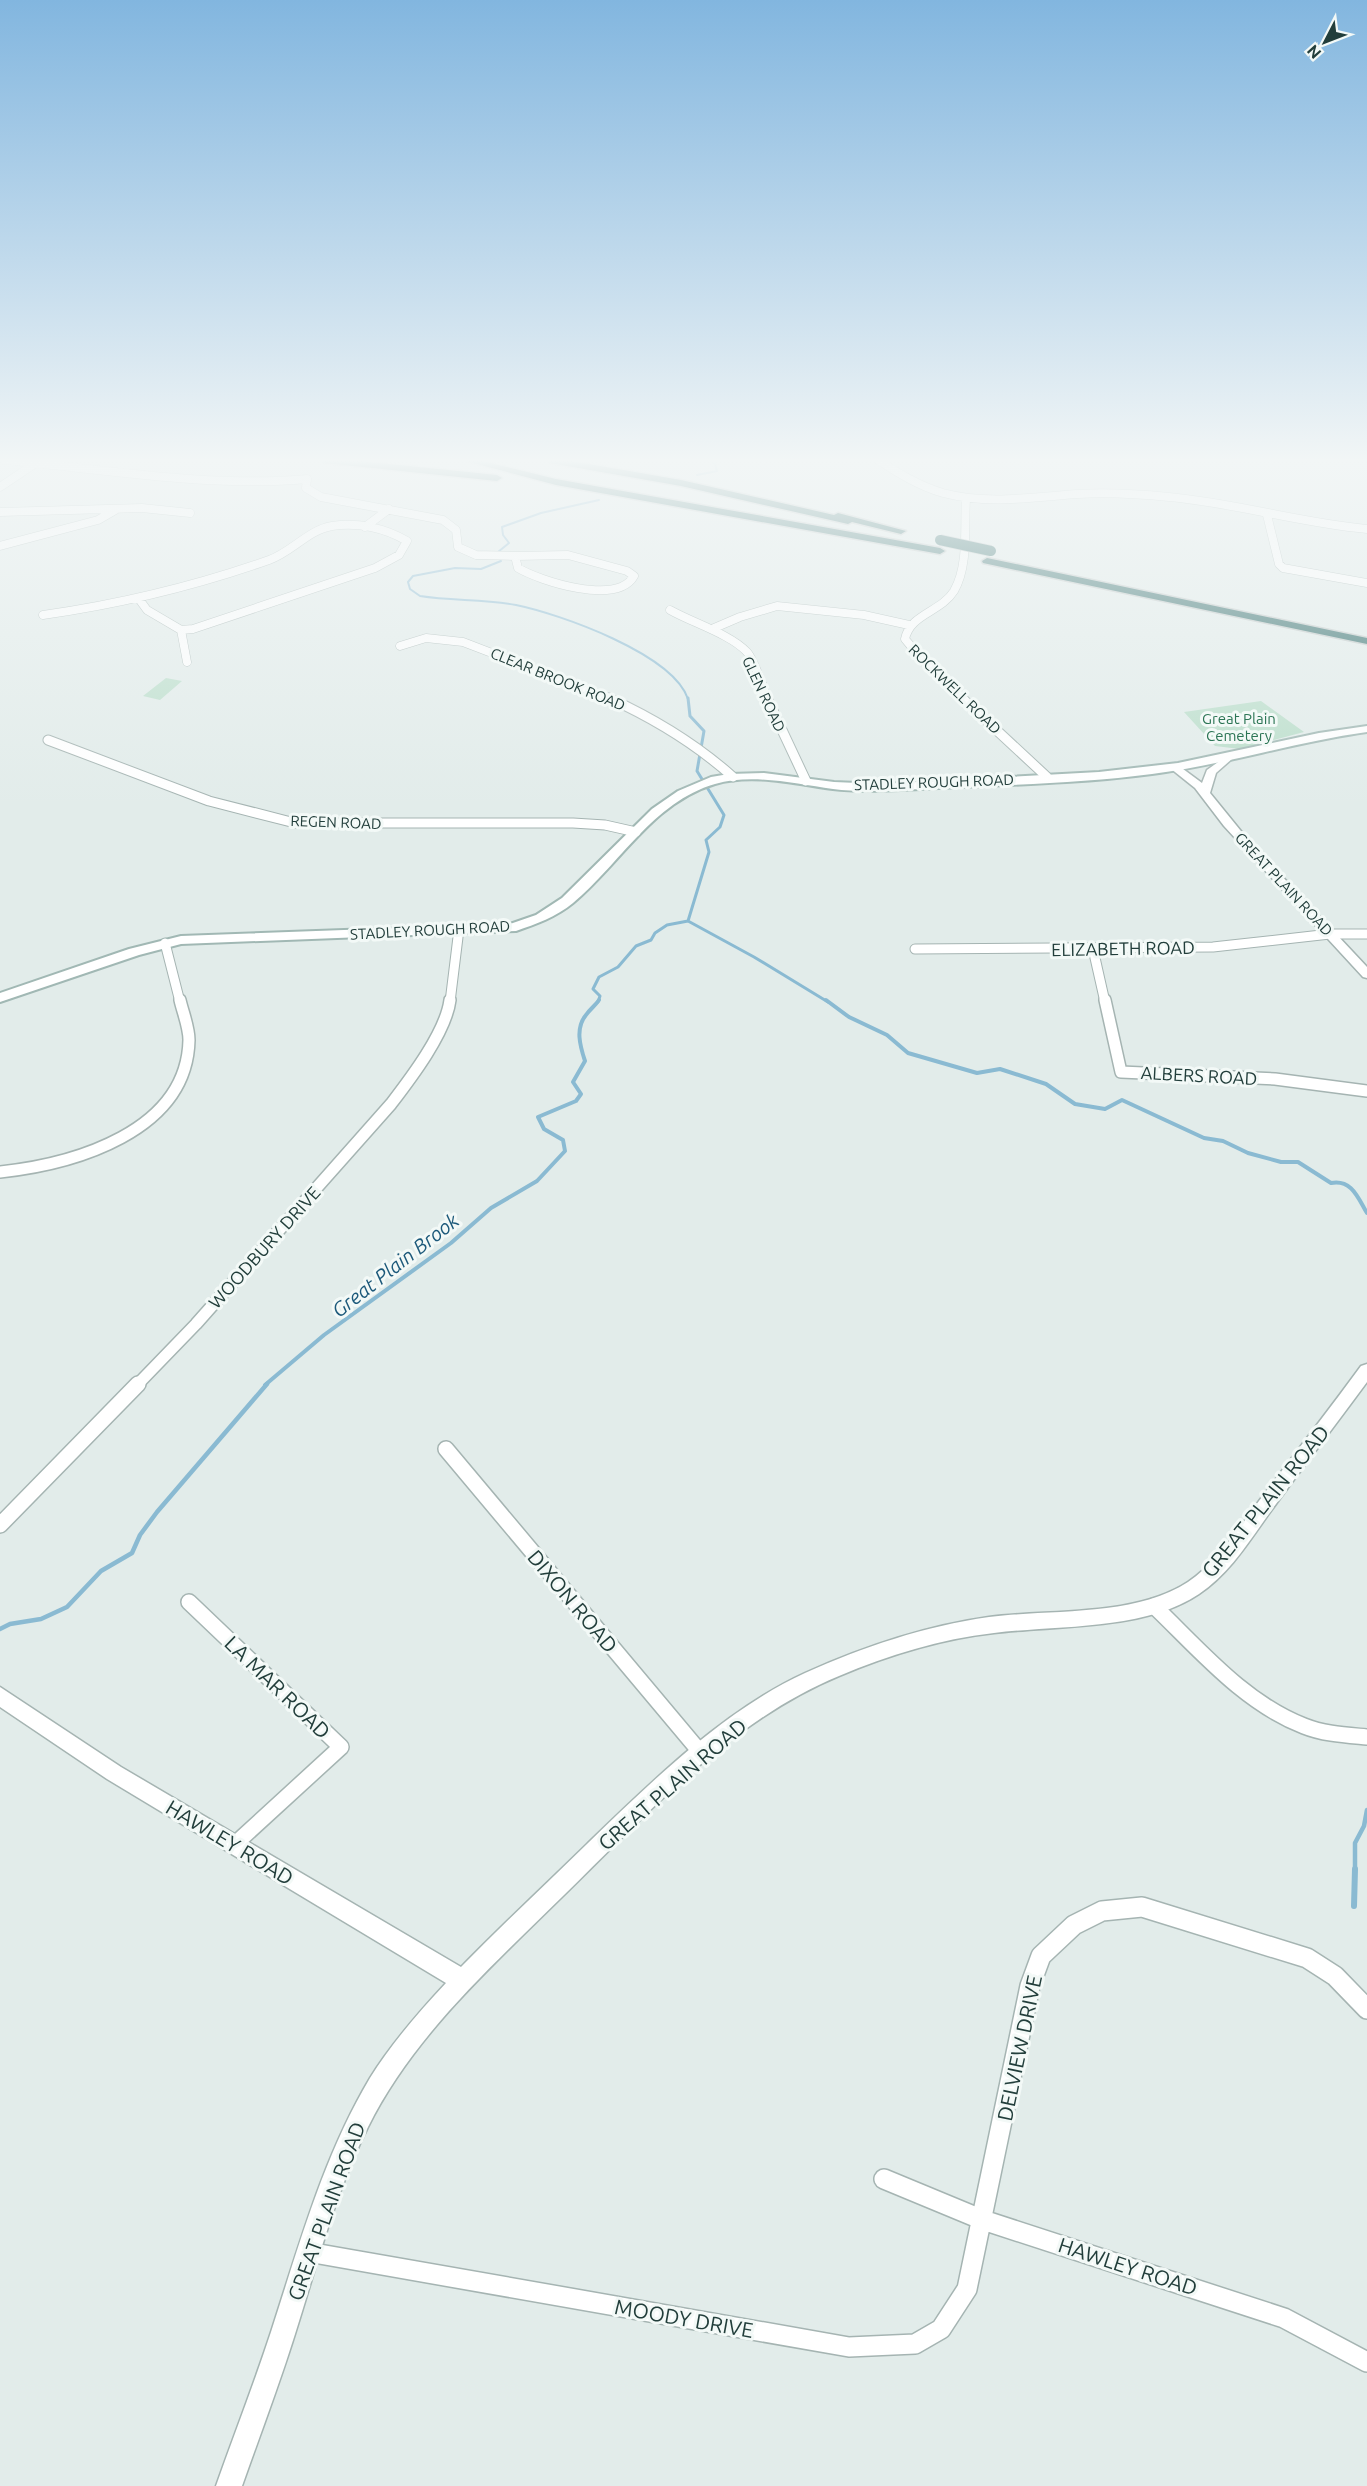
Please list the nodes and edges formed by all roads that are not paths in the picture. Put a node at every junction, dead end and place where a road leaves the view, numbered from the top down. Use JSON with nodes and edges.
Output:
{"nodes":[{"id":1,"x":219,"y":576,"type":"edge"},
{"id":2,"x":351,"y":576,"type":"edge"},
{"id":3,"x":535,"y":576,"type":"edge"},
{"id":4,"x":634,"y":576,"type":"edge"},
{"id":5,"x":958,"y":576,"type":"edge"},
{"id":6,"x":1078,"y":576,"type":"edge"},
{"id":7,"x":1091,"y":576,"type":"edge"},
{"id":8,"x":1328,"y":576,"type":"edge"},
{"id":9,"x":1367,"y":583,"type":"edge"},
{"id":10,"x":139,"y":599,"type":"junction"},
{"id":11,"x":670,"y":610,"type":"dead end"},
{"id":12,"x":44,"y":615,"type":"dead end"},
{"id":13,"x":909,"y":626,"type":"junction"},
{"id":14,"x":712,"y":629,"type":"junction"},
{"id":15,"x":181,"y":630,"type":"junction"},
{"id":16,"x":1367,"y":630,"type":"edge"},
{"id":17,"x":1367,"y":641,"type":"edge"},
{"id":18,"x":400,"y":646,"type":"dead end"},
{"id":19,"x":187,"y":662,"type":"dead end"},
{"id":20,"x":1367,"y":729,"type":"edge"},
{"id":21,"x":48,"y":740,"type":"dead end"},
{"id":22,"x":1228,"y":758,"type":"junction"},
{"id":23,"x":1175,"y":768,"type":"junction"},
{"id":24,"x":733,"y":777,"type":"junction"},
{"id":25,"x":1047,"y":777,"type":"junction"},
{"id":26,"x":806,"y":781,"type":"junction"},
{"id":27,"x":1205,"y":792,"type":"junction"},
{"id":28,"x":636,"y":832,"type":"junction"},
{"id":29,"x":459,"y":929,"type":"junction"},
{"id":30,"x":1330,"y":934,"type":"junction"},
{"id":31,"x":1367,"y":934,"type":"edge"},
{"id":32,"x":165,"y":943,"type":"junction"},
{"id":33,"x":915,"y":949,"type":"dead end"},
{"id":34,"x":1093,"y":949,"type":"junction"},
{"id":35,"x":1367,"y":974,"type":"edge"},
{"id":36,"x":0,"y":998,"type":"edge"},
{"id":37,"x":1367,"y":1091,"type":"edge"},
{"id":38,"x":0,"y":1172,"type":"edge"},
{"id":39,"x":1367,"y":1370,"type":"edge"},
{"id":40,"x":446,"y":1449,"type":"dead end"},
{"id":41,"x":0,"y":1525,"type":"edge"},
{"id":42,"x":189,"y":1602,"type":"dead end"},
{"id":43,"x":1154,"y":1606,"type":"junction"},
{"id":44,"x":0,"y":1696,"type":"edge"},
{"id":45,"x":1367,"y":1737,"type":"edge"},
{"id":46,"x":701,"y":1753,"type":"junction"},
{"id":47,"x":234,"y":1845,"type":"junction"},
{"id":48,"x":464,"y":1981,"type":"junction"},
{"id":49,"x":1367,"y":2009,"type":"edge"},
{"id":50,"x":884,"y":2179,"type":"dead end"},
{"id":51,"x":983,"y":2220,"type":"junction"},
{"id":52,"x":308,"y":2252,"type":"junction"},
{"id":53,"x":1367,"y":2362,"type":"edge"},
{"id":54,"x":229,"y":2486,"type":"edge"}],
"edges":[{"from":1,"to":10,"type":"street"},
{"from":2,"to":15,"type":"street"},
{"from":3,"to":4,"type":"street"},
{"from":5,"to":13,"type":"street","name":"ROCKWELL ROAD"},
{"from":6,"to":17,"type":"highway"},
{"from":7,"to":16,"type":"highway"},
{"from":8,"to":9,"type":"street"},
{"from":10,"to":12,"type":"street"},
{"from":10,"to":15,"type":"street"},
{"from":11,"to":14,"type":"street","name":"GLEN ROAD"},
{"from":13,"to":14,"type":"street"},
{"from":13,"to":25,"type":"street","name":"ROCKWELL ROAD"},
{"from":14,"to":26,"type":"street","name":"GLEN ROAD"},
{"from":15,"to":19,"type":"street"},
{"from":18,"to":24,"type":"street","name":"CLEAR BROOK ROAD"},
{"from":20,"to":22,"type":"main road"},
{"from":21,"to":28,"type":"street","name":"REGEN ROAD"},
{"from":22,"to":23,"type":"main road"},
{"from":22,"to":27,"type":"street"},
{"from":23,"to":25,"type":"main road","name":"STADLEY ROUGH ROAD"},
{"from":23,"to":27,"type":"street","name":"GREAT PLAIN ROAD"},
{"from":24,"to":26,"type":"main road","name":"STADLEY ROUGH ROAD"},
{"from":24,"to":28,"type":"main road","name":"STADLEY ROUGH ROAD"},
{"from":25,"to":26,"type":"main road","name":"STADLEY ROUGH ROAD"},
{"from":27,"to":30,"type":"street","name":"GREAT PLAIN ROAD"},
{"from":28,"to":29,"type":"main road","name":"STADLEY ROUGH ROAD"},
{"from":29,"to":32,"type":"main road","name":"STADLEY ROUGH ROAD"},
{"from":29,"to":41,"type":"street","name":"WOODBURY DRIVE"},
{"from":30,"to":31,"type":"street","name":"ELIZABETH ROAD"},
{"from":30,"to":34,"type":"street","name":"ELIZABETH ROAD"},
{"from":30,"to":35,"type":"street","name":"GREAT PLAIN ROAD"},
{"from":32,"to":36,"type":"main road","name":"STADLEY ROUGH ROAD"},
{"from":32,"to":38,"type":"street"},
{"from":33,"to":34,"type":"street","name":"ELIZABETH ROAD"},
{"from":34,"to":37,"type":"street","name":"ALBERS ROAD"},
{"from":39,"to":43,"type":"street","name":"GREAT PLAIN ROAD"},
{"from":40,"to":46,"type":"street","name":"DIXON ROAD"},
{"from":42,"to":47,"type":"street","name":"LA MAR ROAD"},
{"from":43,"to":45,"type":"street"},
{"from":43,"to":46,"type":"street","name":"GREAT PLAIN ROAD"},
{"from":44,"to":47,"type":"street","name":"HAWLEY ROAD"},
{"from":46,"to":48,"type":"street","name":"GREAT PLAIN ROAD"},
{"from":47,"to":48,"type":"street","name":"HAWLEY ROAD"},
{"from":48,"to":52,"type":"street","name":"GREAT PLAIN ROAD"},
{"from":49,"to":51,"type":"street","name":"DELVIEW DRIVE"},
{"from":50,"to":51,"type":"street","name":"HAWLEY ROAD"},
{"from":51,"to":52,"type":"street","name":"MOODY DRIVE"},
{"from":51,"to":53,"type":"street","name":"HAWLEY ROAD"},
{"from":52,"to":54,"type":"street","name":"GREAT PLAIN ROAD"}]}
